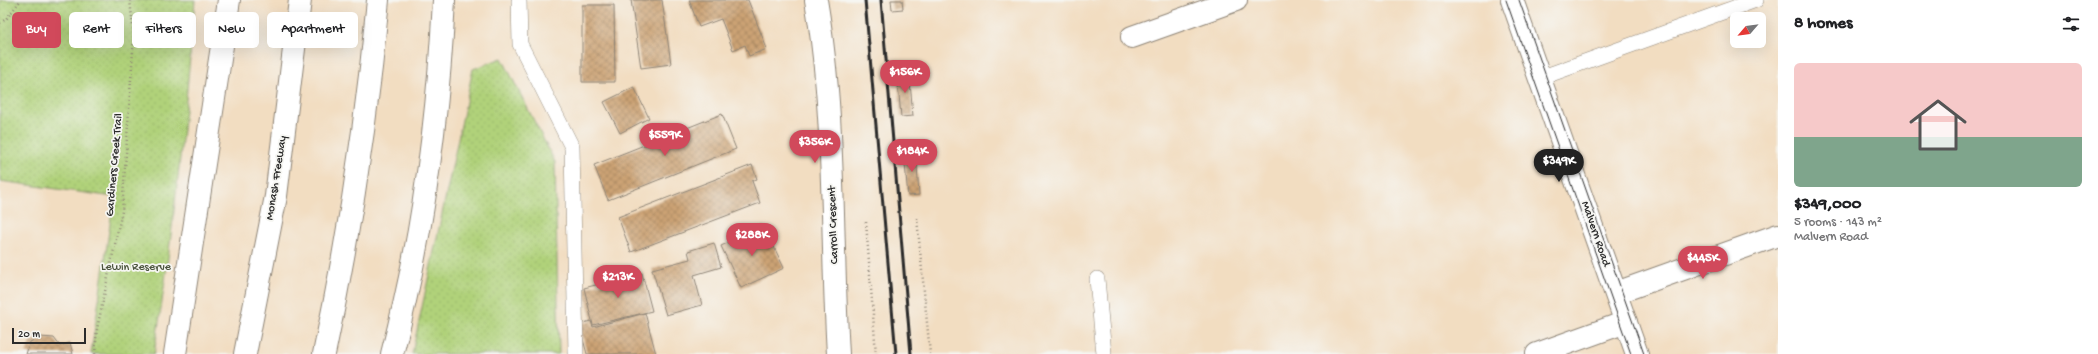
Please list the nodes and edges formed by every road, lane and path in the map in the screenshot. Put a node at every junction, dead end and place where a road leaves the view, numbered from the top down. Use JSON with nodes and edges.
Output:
{"nodes":[{"id":1,"x":21,"y":0,"type":"edge"},
{"id":2,"x":130,"y":0,"type":"edge"},
{"id":3,"x":229,"y":0,"type":"edge"},
{"id":4,"x":300,"y":0,"type":"edge"},
{"id":5,"x":378,"y":0,"type":"edge"},
{"id":6,"x":444,"y":0,"type":"edge"},
{"id":7,"x":519,"y":0,"type":"edge"},
{"id":8,"x":816,"y":0,"type":"edge"},
{"id":9,"x":1236,"y":0,"type":"edge"},
{"id":10,"x":1512,"y":0,"type":"edge"},
{"id":11,"x":1756,"y":0,"type":"edge"},
{"id":12,"x":0,"y":23,"type":"edge"},
{"id":13,"x":1132,"y":37,"type":"dead end"},
{"id":14,"x":1540,"y":78,"type":"junction"},
{"id":15,"x":917,"y":218,"type":"dead end"},
{"id":16,"x":866,"y":222,"type":"dead end"},
{"id":17,"x":1778,"y":235,"type":"edge"},
{"id":18,"x":1097,"y":279,"type":"dead end"},
{"id":19,"x":1616,"y":293,"type":"junction"},
{"id":20,"x":1626,"y":322,"type":"junction"},
{"id":21,"x":95,"y":354,"type":"edge"},
{"id":22,"x":175,"y":354,"type":"edge"},
{"id":23,"x":245,"y":354,"type":"edge"},
{"id":24,"x":324,"y":354,"type":"edge"},
{"id":25,"x":392,"y":354,"type":"edge"},
{"id":26,"x":576,"y":354,"type":"edge"},
{"id":27,"x":838,"y":354,"type":"edge"},
{"id":28,"x":876,"y":354,"type":"edge"},
{"id":29,"x":930,"y":354,"type":"edge"},
{"id":30,"x":1104,"y":354,"type":"edge"},
{"id":31,"x":1537,"y":354,"type":"edge"},
{"id":32,"x":1637,"y":354,"type":"edge"}],
"edges":[{"from":1,"to":12,"type":"path"},
{"from":2,"to":21,"type":"path","name":"Gardiners Creek Trail"},
{"from":3,"to":22,"type":"main road"},
{"from":4,"to":23,"type":"main road","name":"Monash Freeway"},
{"from":5,"to":24,"type":"main road"},
{"from":6,"to":25,"type":"main road"},
{"from":7,"to":26,"type":"lane"},
{"from":8,"to":27,"type":"main road","name":"Carroll Crescent"},
{"from":9,"to":13,"type":"main road"},
{"from":10,"to":14,"type":"main road","name":"Malvern Road"},
{"from":11,"to":14,"type":"lane"},
{"from":14,"to":19,"type":"main road","name":"Malvern Road"},
{"from":15,"to":29,"type":"path"},
{"from":16,"to":28,"type":"path"},
{"from":17,"to":19,"type":"main road"},
{"from":18,"to":30,"type":"lane"},
{"from":19,"to":20,"type":"main road","name":"Malvern Road"},
{"from":20,"to":31,"type":"main road"},
{"from":20,"to":32,"type":"main road","name":"Malvern Road"}]}
